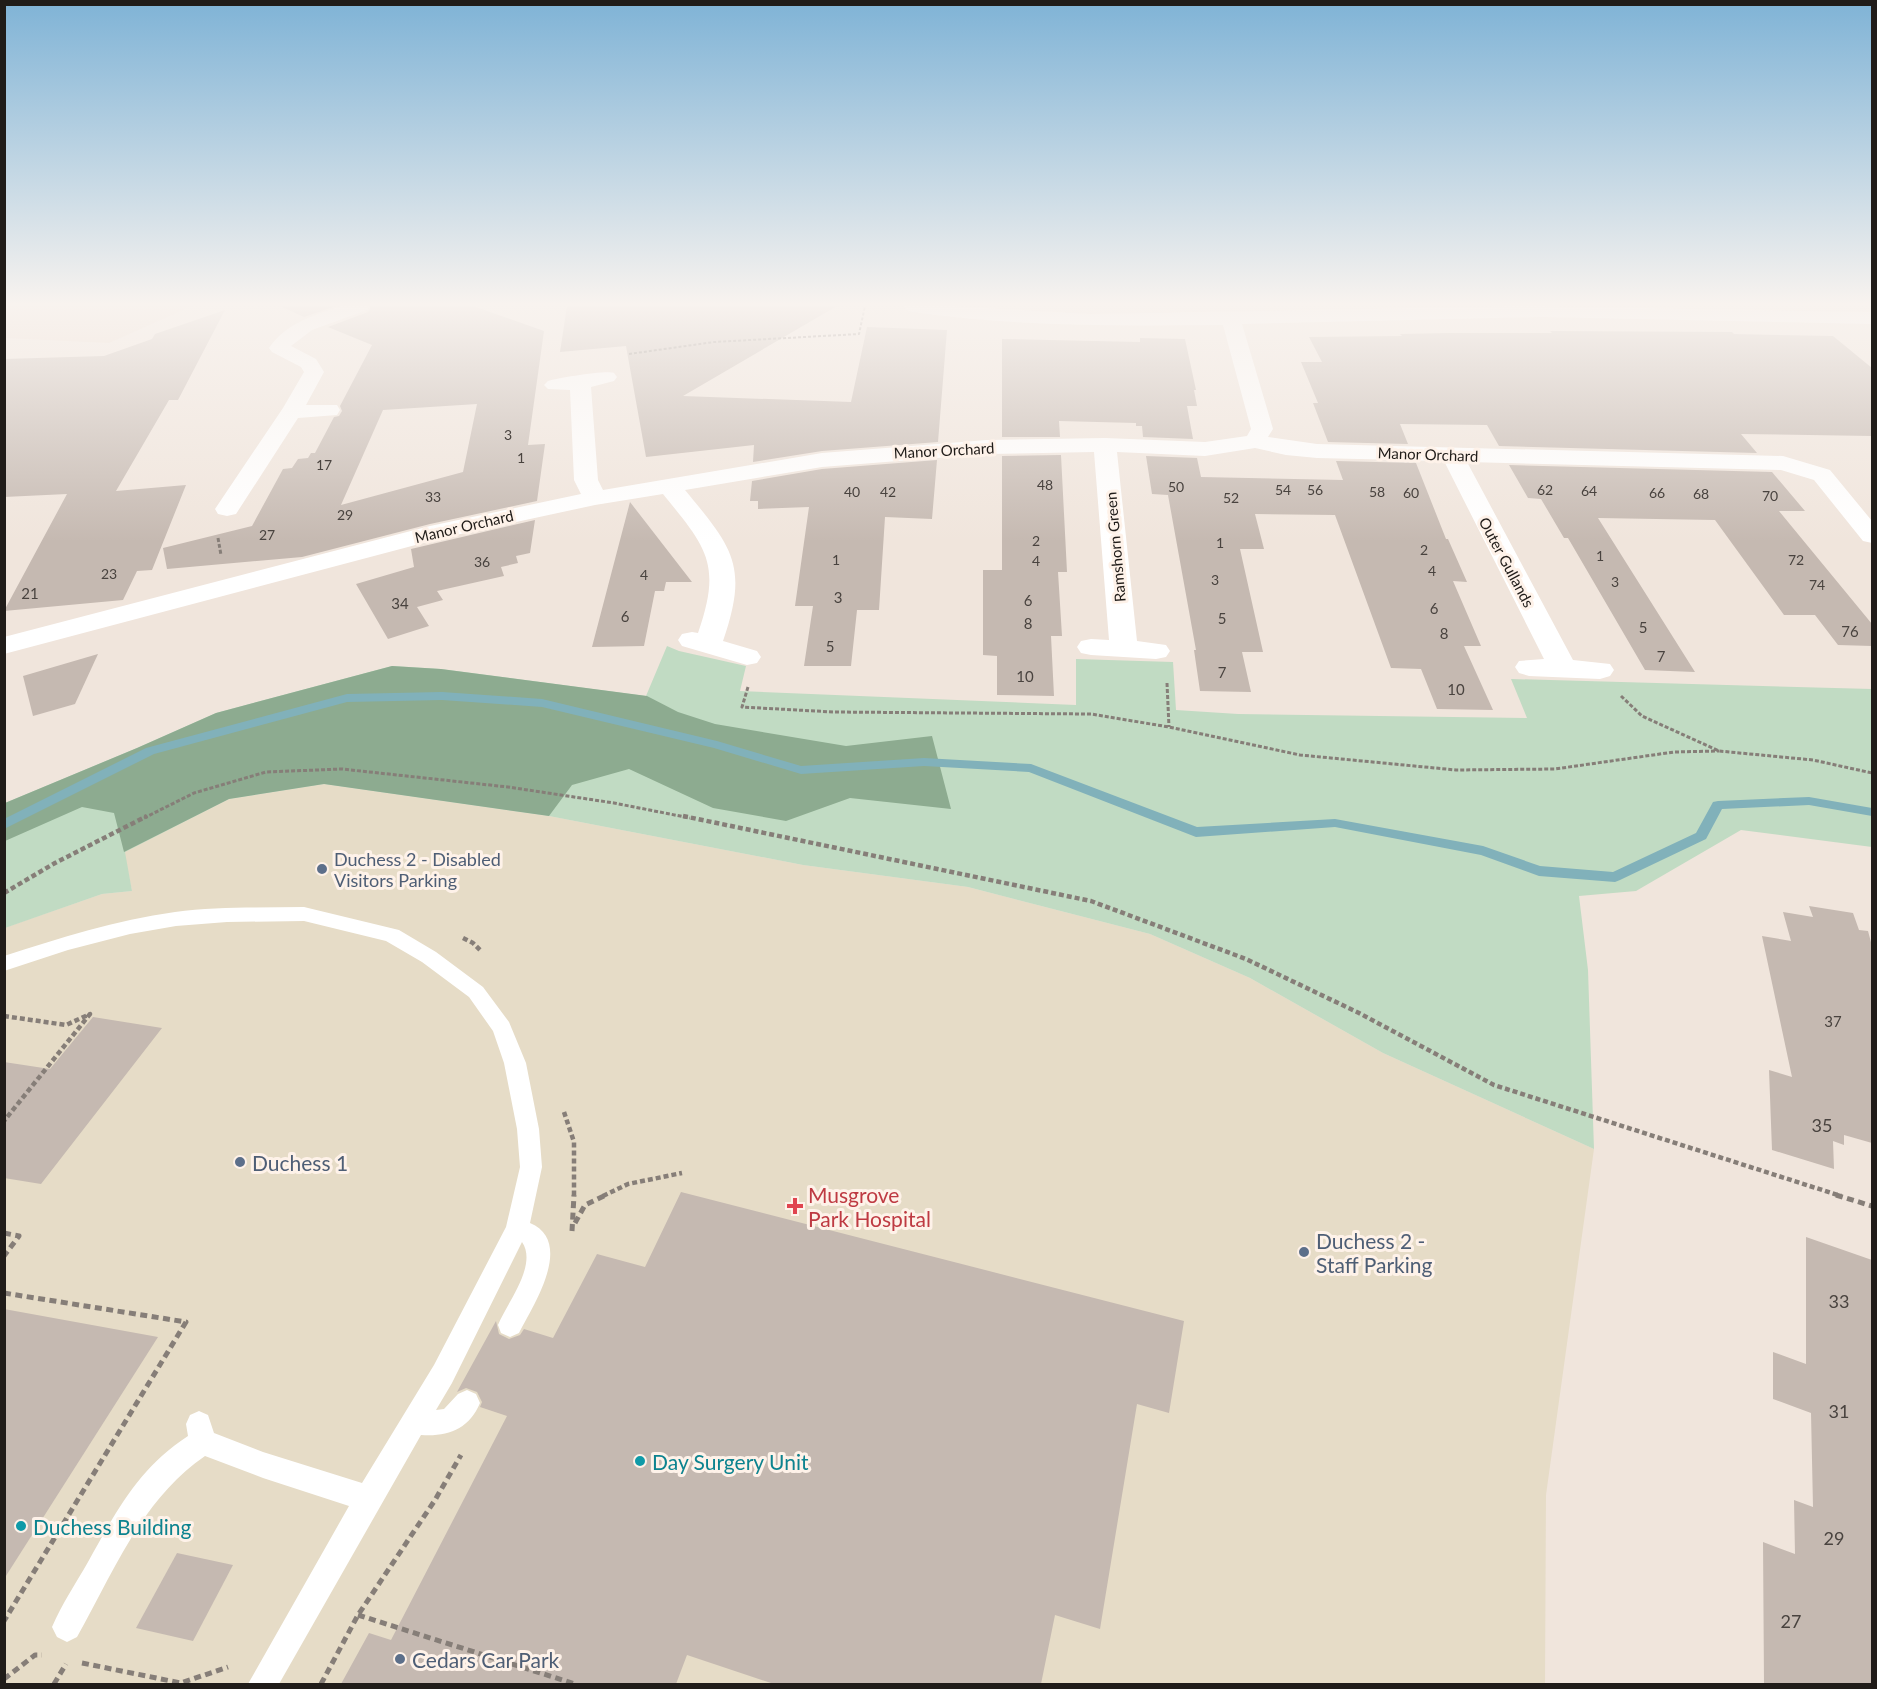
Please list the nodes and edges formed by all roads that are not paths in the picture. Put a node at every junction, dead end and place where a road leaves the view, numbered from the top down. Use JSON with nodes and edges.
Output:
{"nodes":[{"id":1,"x":307,"y":385,"type":"edge"},
{"id":2,"x":580,"y":385,"type":"edge"},
{"id":3,"x":1250,"y":385,"type":"edge"},
{"id":4,"x":329,"y":410,"type":"dead end"},
{"id":5,"x":294,"y":411,"type":"junction"},
{"id":6,"x":1255,"y":441,"type":"junction"},
{"id":7,"x":1105,"y":446,"type":"junction"},
{"id":8,"x":1452,"y":455,"type":"junction"},
{"id":9,"x":668,"y":484,"type":"junction"},
{"id":10,"x":595,"y":498,"type":"junction"},
{"id":11,"x":227,"y":509,"type":"road end"},
{"id":12,"x":1872,"y":536,"type":"edge"},
{"id":13,"x":4,"y":646,"type":"edge"},
{"id":14,"x":1091,"y":647,"type":"dead end"},
{"id":15,"x":1124,"y":649,"type":"junction"},
{"id":16,"x":1156,"y":651,"type":"dead end"},
{"id":17,"x":747,"y":657,"type":"road end"},
{"id":18,"x":1529,"y":667,"type":"dead end"},
{"id":19,"x":1563,"y":669,"type":"junction"},
{"id":20,"x":1600,"y":670,"type":"road end"},
{"id":21,"x":4,"y":964,"type":"edge"},
{"id":22,"x":517,"y":1228,"type":"junction"},
{"id":23,"x":510,"y":1325,"type":"dead end"},
{"id":24,"x":467,"y":1403,"type":"dead end"},
{"id":25,"x":416,"y":1422,"type":"junction"},
{"id":26,"x":368,"y":1499,"type":"junction"},
{"id":27,"x":67,"y":1627,"type":"dead end"},
{"id":28,"x":266,"y":1681,"type":"edge"}],
"edges":[{"from":1,"to":5,"type":"street"},
{"from":2,"to":10,"type":"street"},
{"from":3,"to":6,"type":"street"},
{"from":4,"to":5,"type":"street"},
{"from":5,"to":11,"type":"street"},
{"from":6,"to":7,"type":"street","name":"Manor Orchard"},
{"from":6,"to":8,"type":"street","name":"Manor Orchard"},
{"from":7,"to":9,"type":"street","name":"Manor Orchard"},
{"from":7,"to":15,"type":"street","name":"Ramshorn Green"},
{"from":8,"to":12,"type":"street","name":"Manor Orchard"},
{"from":8,"to":19,"type":"street","name":"Outer Gullands"},
{"from":9,"to":10,"type":"street","name":"Manor Orchard"},
{"from":9,"to":17,"type":"street"},
{"from":10,"to":13,"type":"street","name":"Manor Orchard"},
{"from":14,"to":15,"type":"street"},
{"from":15,"to":16,"type":"street"},
{"from":18,"to":19,"type":"street"},
{"from":19,"to":20,"type":"street"},
{"from":21,"to":22,"type":"lane"},
{"from":22,"to":23,"type":"lane"},
{"from":22,"to":25,"type":"lane"},
{"from":24,"to":25,"type":"lane"},
{"from":25,"to":26,"type":"lane"},
{"from":26,"to":27,"type":"lane"},
{"from":26,"to":28,"type":"lane"}]}
